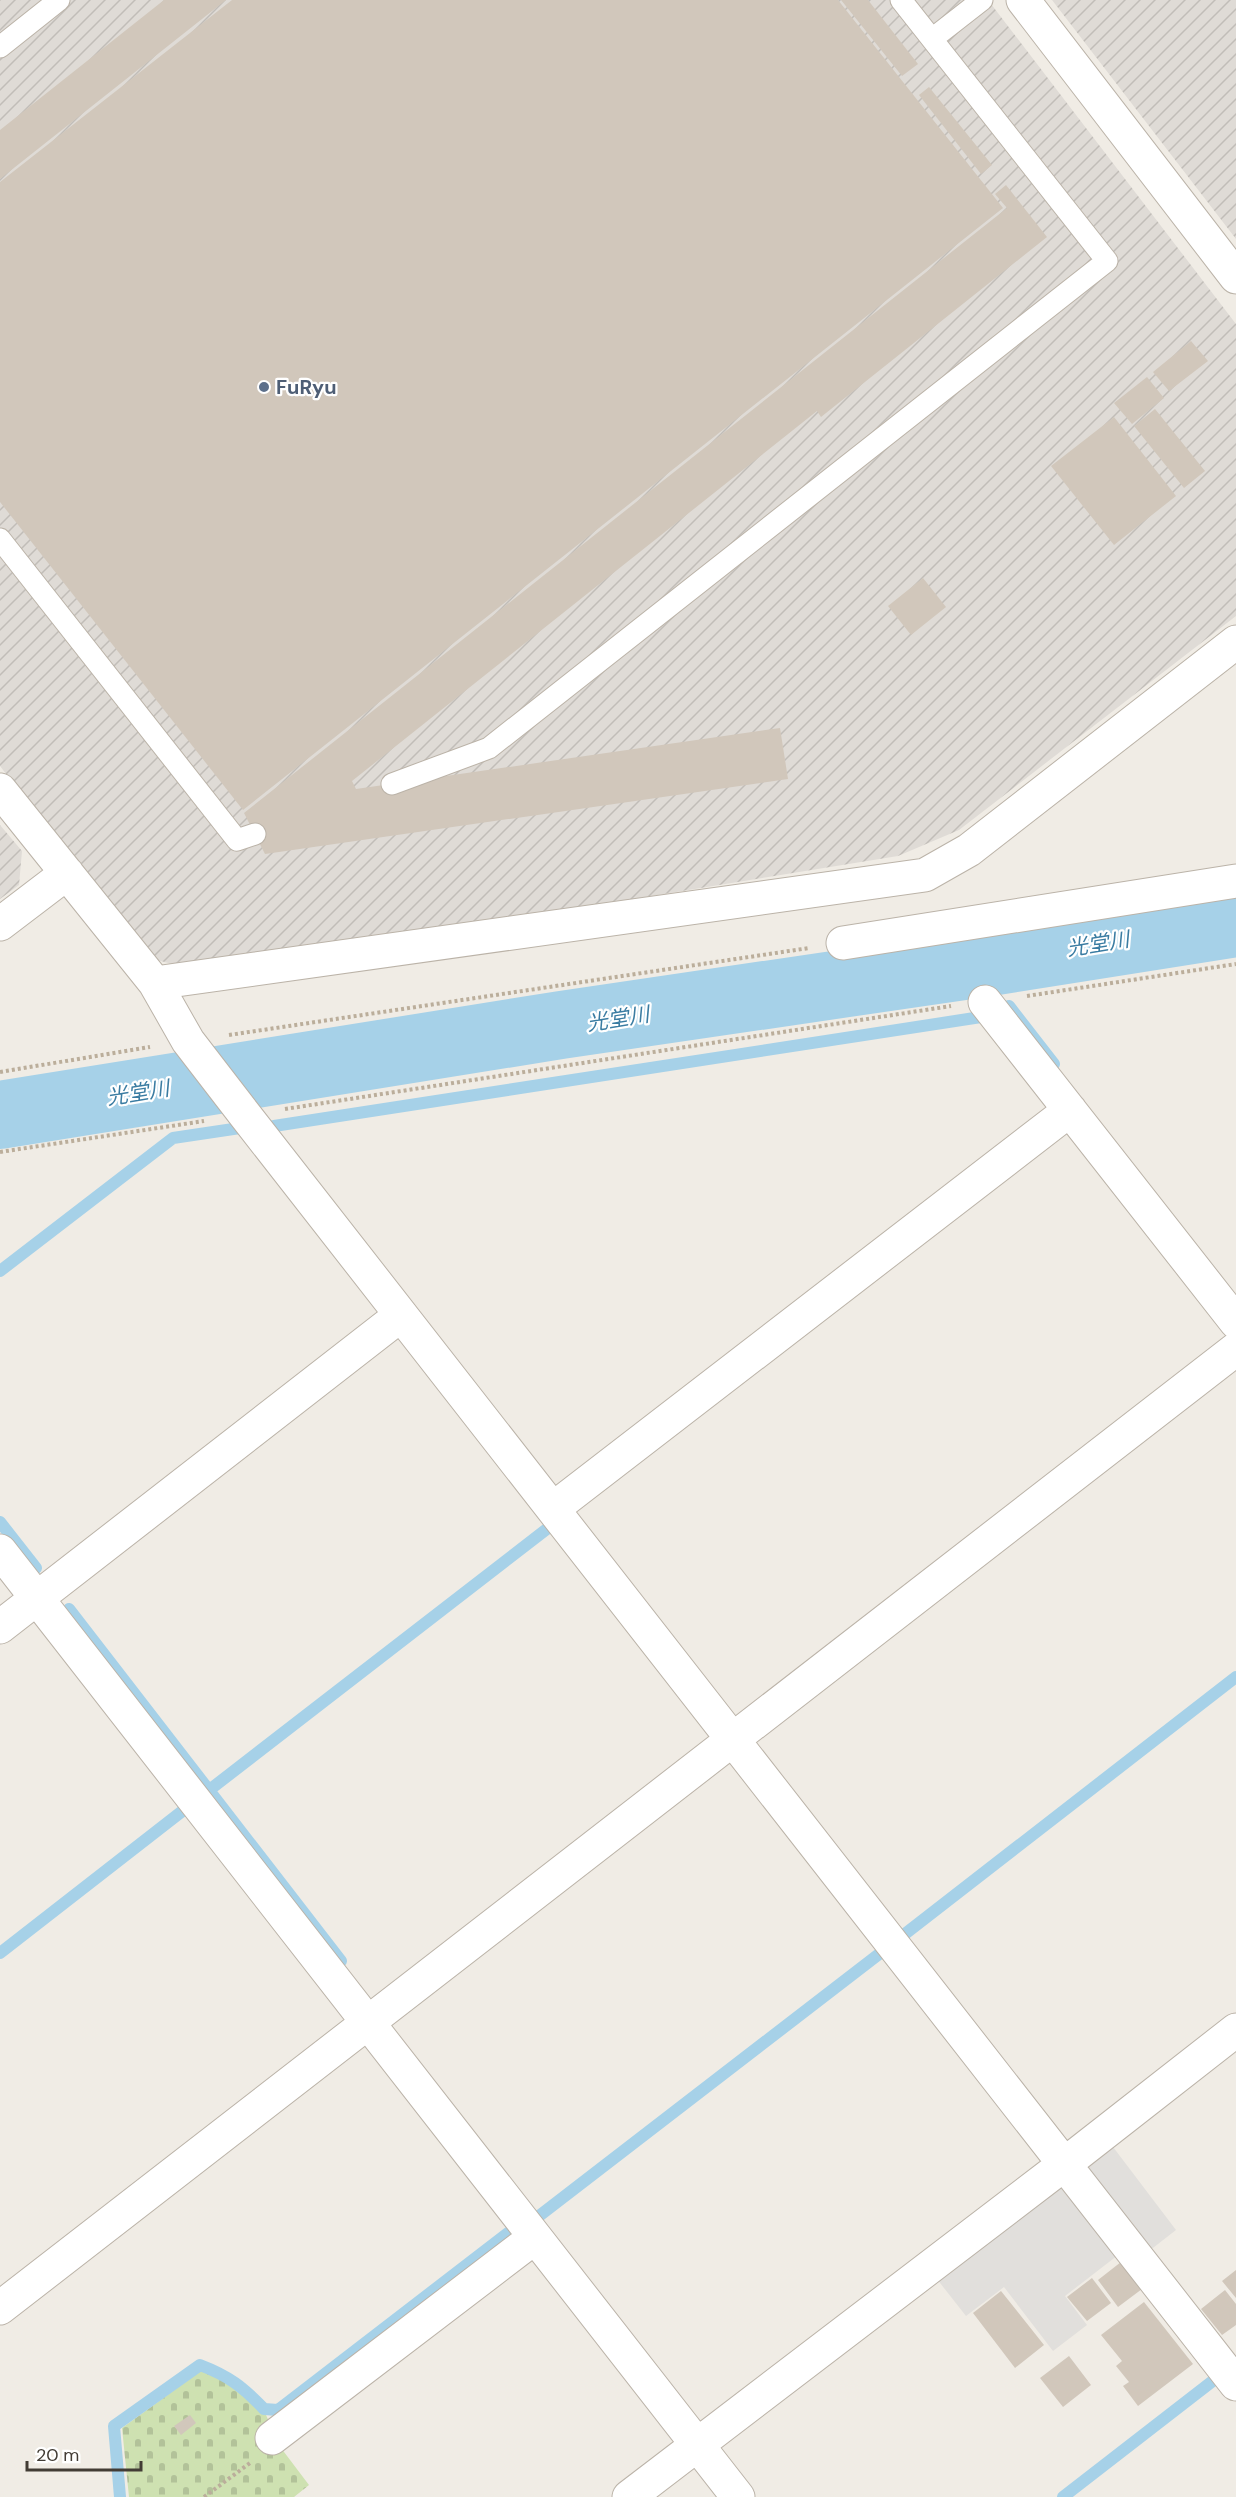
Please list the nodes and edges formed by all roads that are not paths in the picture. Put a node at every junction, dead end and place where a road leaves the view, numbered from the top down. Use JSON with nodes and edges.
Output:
{"nodes":[{"id":1,"x":901,"y":0,"type":"edge"},
{"id":2,"x":982,"y":0,"type":"edge"},
{"id":3,"x":1023,"y":0,"type":"edge"},
{"id":4,"x":46,"y":4,"type":"edge"},
{"id":5,"x":932,"y":39,"type":"junction"},
{"id":6,"x":0,"y":47,"type":"edge"},
{"id":7,"x":1236,"y":277,"type":"edge"},
{"id":8,"x":0,"y":539,"type":"edge"},
{"id":9,"x":1236,"y":642,"type":"edge"},
{"id":10,"x":392,"y":784,"type":"dead end"},
{"id":11,"x":0,"y":790,"type":"edge"},
{"id":12,"x":255,"y":834,"type":"dead end"},
{"id":13,"x":67,"y":873,"type":"junction"},
{"id":14,"x":1236,"y":882,"type":"edge"},
{"id":15,"x":0,"y":924,"type":"edge"},
{"id":16,"x":843,"y":942,"type":"road end"},
{"id":17,"x":155,"y":983,"type":"junction"},
{"id":18,"x":985,"y":1002,"type":"road end"},
{"id":19,"x":1070,"y":1110,"type":"junction"},
{"id":20,"x":401,"y":1315,"type":"junction"},
{"id":21,"x":1236,"y":1322,"type":"edge"},
{"id":22,"x":1236,"y":1349,"type":"edge"},
{"id":23,"x":554,"y":1508,"type":"junction"},
{"id":24,"x":0,"y":1551,"type":"edge"},
{"id":25,"x":37,"y":1598,"type":"junction"},
{"id":26,"x":0,"y":1627,"type":"edge"},
{"id":27,"x":733,"y":1738,"type":"junction"},
{"id":28,"x":368,"y":2023,"type":"junction"},
{"id":29,"x":1236,"y":2030,"type":"edge"},
{"id":30,"x":1066,"y":2163,"type":"junction"},
{"id":31,"x":534,"y":2238,"type":"junction"},
{"id":32,"x":0,"y":2308,"type":"edge"},
{"id":33,"x":1236,"y":2384,"type":"edge"},
{"id":34,"x":272,"y":2438,"type":"road end"},
{"id":35,"x":697,"y":2444,"type":"junction"},
{"id":36,"x":629,"y":2497,"type":"edge"},
{"id":37,"x":738,"y":2497,"type":"edge"}],
"edges":[{"from":1,"to":5,"type":"lane"},
{"from":2,"to":5,"type":"lane"},
{"from":3,"to":7,"type":"street"},
{"from":4,"to":6,"type":"lane"},
{"from":5,"to":10,"type":"lane"},
{"from":8,"to":12,"type":"lane"},
{"from":9,"to":17,"type":"street"},
{"from":11,"to":13,"type":"street"},
{"from":13,"to":15,"type":"street"},
{"from":13,"to":17,"type":"street"},
{"from":14,"to":16,"type":"street"},
{"from":17,"to":20,"type":"street"},
{"from":18,"to":19,"type":"street"},
{"from":19,"to":21,"type":"street"},
{"from":19,"to":23,"type":"street"},
{"from":20,"to":23,"type":"street"},
{"from":20,"to":25,"type":"street"},
{"from":22,"to":27,"type":"street"},
{"from":23,"to":27,"type":"street"},
{"from":24,"to":25,"type":"street"},
{"from":25,"to":26,"type":"street"},
{"from":25,"to":28,"type":"street"},
{"from":27,"to":28,"type":"street"},
{"from":27,"to":30,"type":"street"},
{"from":28,"to":31,"type":"street"},
{"from":28,"to":32,"type":"street"},
{"from":29,"to":30,"type":"street"},
{"from":30,"to":33,"type":"street"},
{"from":30,"to":35,"type":"street"},
{"from":31,"to":34,"type":"street"},
{"from":31,"to":35,"type":"street"},
{"from":35,"to":36,"type":"street"},
{"from":35,"to":37,"type":"street"}]}
